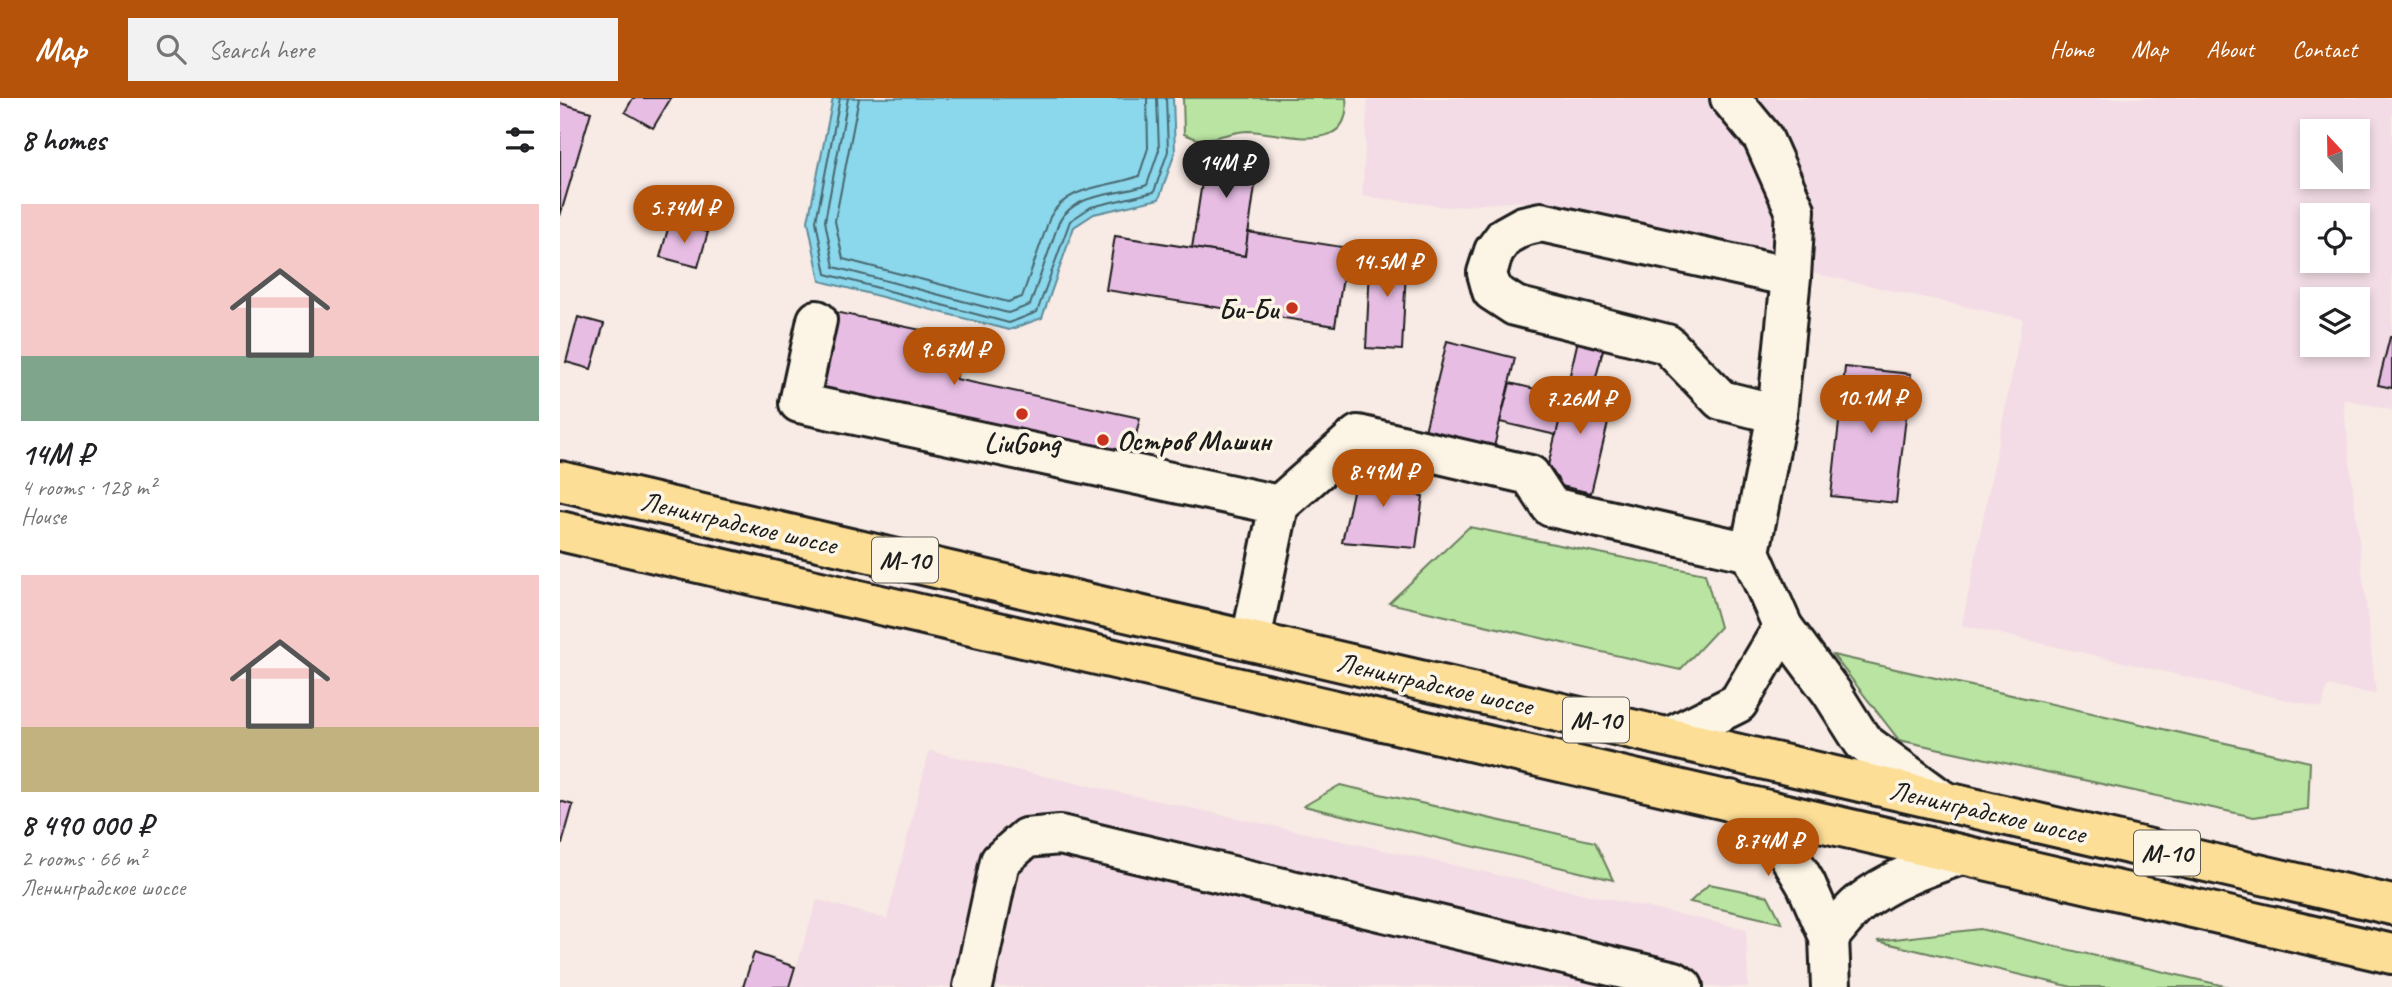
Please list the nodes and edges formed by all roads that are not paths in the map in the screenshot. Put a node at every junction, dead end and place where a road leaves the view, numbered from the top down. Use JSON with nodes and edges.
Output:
{"nodes":[{"id":1,"x":1730,"y":98,"type":"edge"},
{"id":2,"x":1791,"y":277,"type":"junction"},
{"id":3,"x":817,"y":320,"type":"dead end"},
{"id":4,"x":1777,"y":414,"type":"junction"},
{"id":5,"x":560,"y":481,"type":"edge"},
{"id":6,"x":1279,"y":505,"type":"junction"},
{"id":7,"x":560,"y":531,"type":"edge"},
{"id":8,"x":1750,"y":552,"type":"junction"},
{"id":9,"x":1783,"y":627,"type":"junction"},
{"id":10,"x":1251,"y":640,"type":"junction"},
{"id":11,"x":1670,"y":737,"type":"junction"},
{"id":12,"x":1730,"y":800,"type":"junction"},
{"id":13,"x":1942,"y":800,"type":"junction"},
{"id":14,"x":1961,"y":855,"type":"junction"},
{"id":15,"x":2392,"y":905,"type":"edge"},
{"id":16,"x":1829,"y":937,"type":"junction"},
{"id":17,"x":2392,"y":954,"type":"edge"},
{"id":18,"x":973,"y":987,"type":"edge"},
{"id":19,"x":1683,"y":987,"type":"edge"},
{"id":20,"x":1831,"y":987,"type":"edge"}],
"edges":[{"from":1,"to":2,"type":"street"},
{"from":2,"to":4,"type":"street"},
{"from":2,"to":4,"type":"street"},
{"from":3,"to":6,"type":"street"},
{"from":4,"to":8,"type":"street"},
{"from":5,"to":10,"type":"highway","name":"Ленинградское шоссе","number":"М-10"},
{"from":6,"to":8,"type":"street"},
{"from":6,"to":10,"type":"street"},
{"from":7,"to":12,"type":"highway","name":"Ленинградское шоссе","number":"М-10"},
{"from":8,"to":9,"type":"street"},
{"from":9,"to":11,"type":"street"},
{"from":9,"to":13,"type":"street"},
{"from":10,"to":11,"type":"highway","name":"Ленинградское шоссе","number":"М-10"},
{"from":11,"to":13,"type":"highway","name":"Ленинградское шоссе","number":"М-10"},
{"from":12,"to":14,"type":"highway","name":"Ленинградское шоссе","number":"М-10"},
{"from":12,"to":16,"type":"street"},
{"from":13,"to":15,"type":"highway","name":"Ленинградское шоссе","number":"М-10"},
{"from":14,"to":16,"type":"street"},
{"from":14,"to":17,"type":"highway","name":"Ленинградское шоссе","number":"М-10"},
{"from":16,"to":20,"type":"street"},
{"from":18,"to":19,"type":"street"}]}
